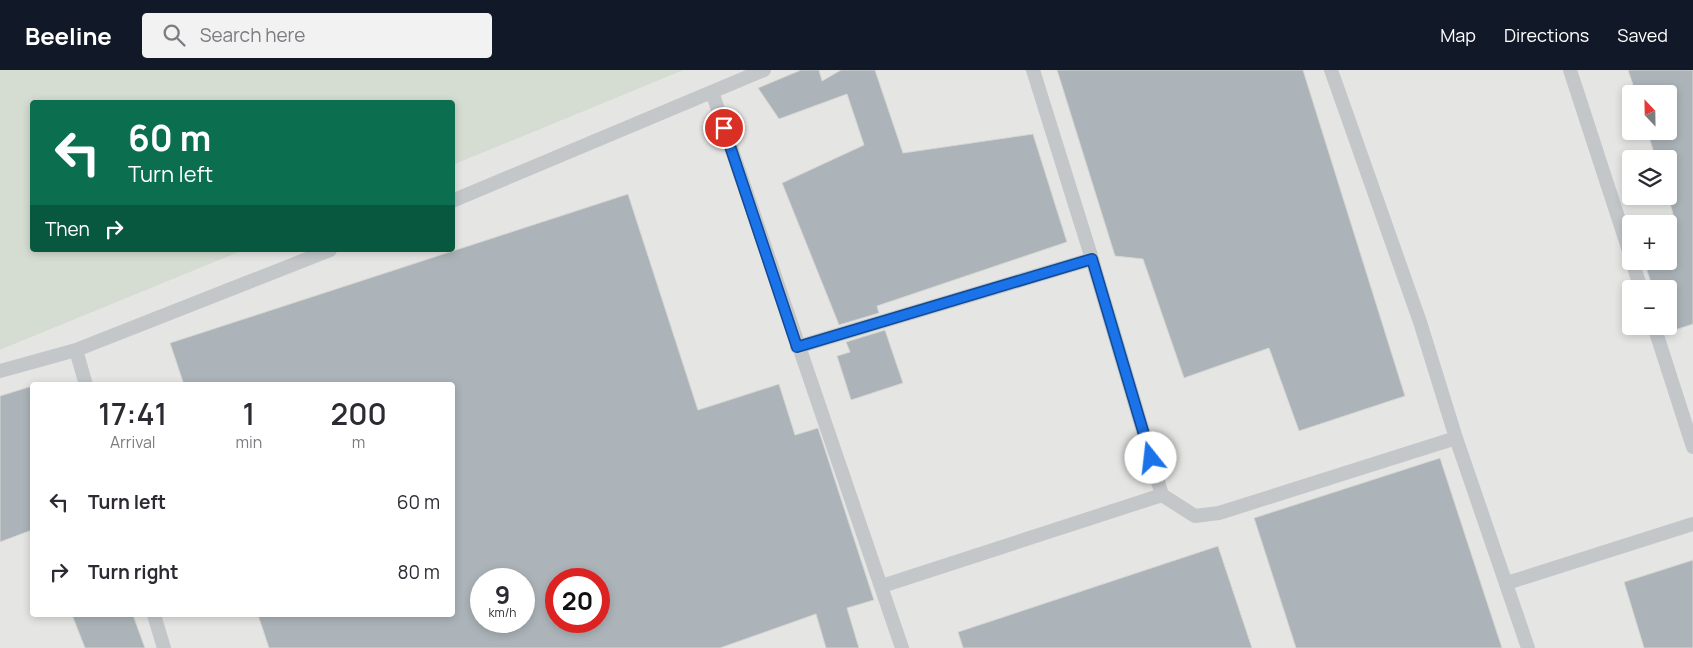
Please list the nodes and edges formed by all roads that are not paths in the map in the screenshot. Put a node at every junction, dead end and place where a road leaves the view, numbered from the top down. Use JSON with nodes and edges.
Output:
{"nodes":[{"id":1,"x":764,"y":70,"type":"edge"},
{"id":2,"x":1033,"y":70,"type":"edge"},
{"id":3,"x":1331,"y":70,"type":"edge"},
{"id":4,"x":1570,"y":70,"type":"edge"},
{"id":5,"x":743,"y":74,"type":"edge"},
{"id":6,"x":712,"y":92,"type":"junction"},
{"id":7,"x":455,"y":201,"type":"edge"},
{"id":8,"x":1622,"y":229,"type":"edge"},
{"id":9,"x":325,"y":252,"type":"edge"},
{"id":10,"x":1092,"y":259,"type":"junction"},
{"id":11,"x":1657,"y":335,"type":"edge"},
{"id":12,"x":797,"y":347,"type":"junction"},
{"id":13,"x":76,"y":350,"type":"junction"},
{"id":14,"x":0,"y":372,"type":"edge"},
{"id":15,"x":85,"y":382,"type":"edge"},
{"id":16,"x":1456,"y":438,"type":"junction"},
{"id":17,"x":1693,"y":447,"type":"edge"},
{"id":18,"x":1162,"y":495,"type":"junction"},
{"id":19,"x":1693,"y":524,"type":"edge"},
{"id":20,"x":1507,"y":583,"type":"junction"},
{"id":21,"x":882,"y":586,"type":"junction"},
{"id":22,"x":155,"y":617,"type":"edge"},
{"id":23,"x":164,"y":648,"type":"edge"},
{"id":24,"x":902,"y":648,"type":"edge"},
{"id":25,"x":1528,"y":648,"type":"edge"}],
"edges":[{"from":1,"to":5,"type":"lane"},
{"from":2,"to":10,"type":"lane"},
{"from":3,"to":16,"type":"lane"},
{"from":4,"to":8,"type":"lane"},
{"from":5,"to":6,"type":"lane"},
{"from":6,"to":7,"type":"lane"},
{"from":6,"to":12,"type":"lane"},
{"from":9,"to":13,"type":"lane"},
{"from":10,"to":12,"type":"lane"},
{"from":10,"to":18,"type":"lane"},
{"from":11,"to":17,"type":"lane"},
{"from":12,"to":21,"type":"lane"},
{"from":13,"to":14,"type":"lane"},
{"from":13,"to":15,"type":"lane"},
{"from":16,"to":18,"type":"lane"},
{"from":16,"to":20,"type":"lane"},
{"from":18,"to":21,"type":"lane"},
{"from":19,"to":20,"type":"lane"},
{"from":20,"to":25,"type":"lane"},
{"from":21,"to":24,"type":"lane"},
{"from":22,"to":23,"type":"lane"}]}
